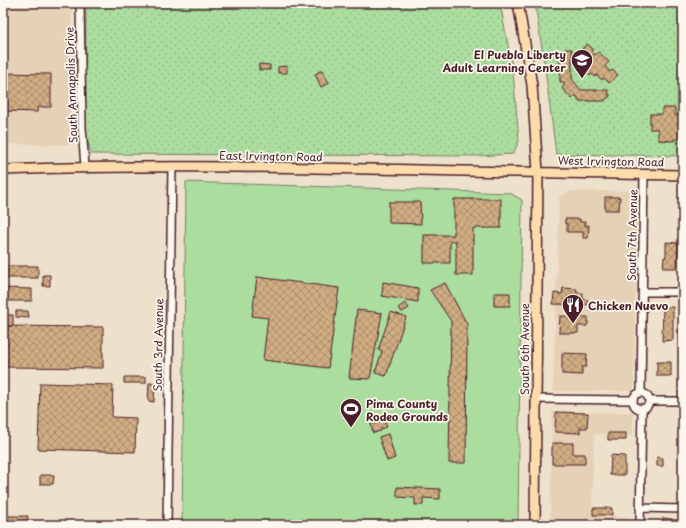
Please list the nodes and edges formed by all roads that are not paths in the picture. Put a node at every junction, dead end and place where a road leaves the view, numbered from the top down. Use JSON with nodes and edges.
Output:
{"nodes":[{"id":1,"x":80,"y":3,"type":"edge"},
{"id":2,"x":518,"y":3,"type":"edge"},
{"id":3,"x":172,"y":166,"type":"junction"},
{"id":4,"x":85,"y":167,"type":"junction"},
{"id":5,"x":3,"y":170,"type":"edge"},
{"id":6,"x":538,"y":172,"type":"junction"},
{"id":7,"x":644,"y":174,"type":"junction"},
{"id":8,"x":683,"y":174,"type":"edge"},
{"id":9,"x":643,"y":292,"type":"junction"},
{"id":10,"x":683,"y":292,"type":"edge"},
{"id":11,"x":641,"y":393,"type":"junction"},
{"id":12,"x":536,"y":399,"type":"junction"},
{"id":13,"x":634,"y":400,"type":"junction"},
{"id":14,"x":649,"y":400,"type":"junction"},
{"id":15,"x":683,"y":401,"type":"edge"},
{"id":16,"x":642,"y":408,"type":"junction"},
{"id":17,"x":640,"y":508,"type":"junction"},
{"id":18,"x":683,"y":509,"type":"edge"},
{"id":19,"x":167,"y":525,"type":"edge"},
{"id":20,"x":535,"y":525,"type":"edge"},
{"id":21,"x":640,"y":525,"type":"edge"}],
"edges":[{"from":1,"to":4,"type":"street","name":"South Annapolis Drive"},
{"from":2,"to":6,"type":"main road","name":"South 6th Avenue"},
{"from":3,"to":4,"type":"main road","name":"East Irvington Road"},
{"from":3,"to":6,"type":"main road","name":"East Irvington Road"},
{"from":3,"to":19,"type":"street","name":"South 3rd Avenue"},
{"from":4,"to":5,"type":"main road","name":"East Irvington Road"},
{"from":6,"to":7,"type":"main road","name":"West Irvington Road"},
{"from":6,"to":12,"type":"main road","name":"South 6th Avenue"},
{"from":7,"to":8,"type":"main road","name":"West Irvington Road"},
{"from":7,"to":9,"type":"street","name":"South 7th Avenue"},
{"from":9,"to":10,"type":"street"},
{"from":9,"to":11,"type":"street","name":"South 7th Avenue"},
{"from":11,"to":13,"type":"street"},
{"from":11,"to":14,"type":"street"},
{"from":12,"to":13,"type":"street"},
{"from":12,"to":20,"type":"main road","name":"South 6th Avenue"},
{"from":13,"to":16,"type":"street"},
{"from":14,"to":15,"type":"street"},
{"from":14,"to":16,"type":"street"},
{"from":16,"to":17,"type":"street"},
{"from":17,"to":18,"type":"street"},
{"from":17,"to":21,"type":"street"}]}
